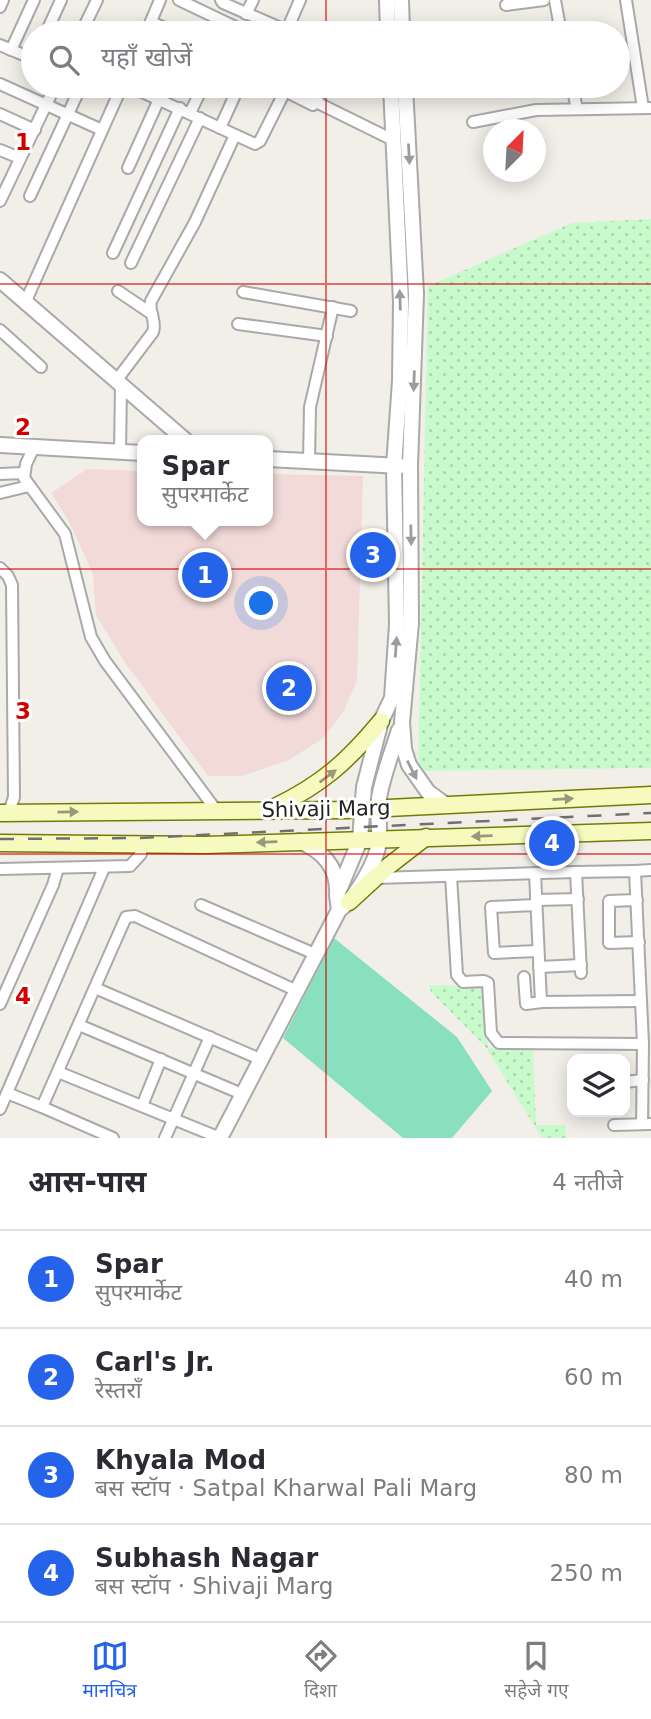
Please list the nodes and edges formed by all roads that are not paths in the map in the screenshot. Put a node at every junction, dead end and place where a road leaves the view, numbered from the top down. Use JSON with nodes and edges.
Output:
{"nodes":[{"id":1,"x":3,"y":0,"type":"edge"},
{"id":2,"x":34,"y":0,"type":"edge"},
{"id":3,"x":61,"y":0,"type":"edge"},
{"id":4,"x":97,"y":0,"type":"edge"},
{"id":5,"x":160,"y":0,"type":"edge"},
{"id":6,"x":179,"y":0,"type":"edge"},
{"id":7,"x":220,"y":0,"type":"edge"},
{"id":8,"x":253,"y":0,"type":"edge"},
{"id":9,"x":300,"y":0,"type":"edge"},
{"id":10,"x":387,"y":0,"type":"edge"},
{"id":11,"x":401,"y":0,"type":"edge"},
{"id":12,"x":544,"y":0,"type":"edge"},
{"id":13,"x":555,"y":0,"type":"edge"},
{"id":14,"x":625,"y":0,"type":"edge"},
{"id":15,"x":506,"y":5,"type":"dead end"},
{"id":16,"x":0,"y":7,"type":"edge"},
{"id":17,"x":247,"y":14,"type":"junction"},
{"id":18,"x":21,"y":21,"type":"edge"},
{"id":19,"x":51,"y":21,"type":"edge"},
{"id":20,"x":87,"y":21,"type":"edge"},
{"id":21,"x":151,"y":21,"type":"edge"},
{"id":22,"x":223,"y":21,"type":"edge"},
{"id":23,"x":263,"y":21,"type":"edge"},
{"id":24,"x":293,"y":21,"type":"edge"},
{"id":25,"x":388,"y":21,"type":"edge"},
{"id":26,"x":402,"y":21,"type":"edge"},
{"id":27,"x":559,"y":21,"type":"edge"},
{"id":28,"x":629,"y":21,"type":"edge"},
{"id":29,"x":21,"y":22,"type":"edge"},
{"id":30,"x":630,"y":25,"type":"edge"},
{"id":31,"x":5,"y":48,"type":"edge"},
{"id":32,"x":0,"y":84,"type":"edge"},
{"id":33,"x":21,"y":94,"type":"edge"},
{"id":34,"x":30,"y":98,"type":"edge"},
{"id":35,"x":49,"y":98,"type":"edge"},
{"id":36,"x":75,"y":98,"type":"edge"},
{"id":37,"x":117,"y":98,"type":"edge"},
{"id":38,"x":197,"y":98,"type":"edge"},
{"id":39,"x":233,"y":98,"type":"edge"},
{"id":40,"x":276,"y":98,"type":"edge"},
{"id":41,"x":299,"y":98,"type":"edge"},
{"id":42,"x":318,"y":98,"type":"edge"},
{"id":43,"x":391,"y":98,"type":"edge"},
{"id":44,"x":406,"y":98,"type":"edge"},
{"id":45,"x":575,"y":98,"type":"edge"},
{"id":46,"x":159,"y":99,"type":"joint"},
{"id":47,"x":316,"y":102,"type":"junction"},
{"id":48,"x":45,"y":105,"type":"junction"},
{"id":49,"x":647,"y":108,"type":"edge"},
{"id":50,"x":577,"y":109,"type":"junction"},
{"id":51,"x":190,"y":113,"type":"junction"},
{"id":52,"x":0,"y":114,"type":"edge"},
{"id":53,"x":67,"y":115,"type":"junction"},
{"id":54,"x":472,"y":122,"type":"dead end"},
{"id":55,"x":219,"y":128,"type":"junction"},
{"id":56,"x":35,"y":130,"type":"junction"},
{"id":57,"x":102,"y":130,"type":"junction"},
{"id":58,"x":235,"y":135,"type":"junction"},
{"id":59,"x":393,"y":140,"type":"junction"},
{"id":60,"x":0,"y":149,"type":"edge"},
{"id":61,"x":20,"y":158,"type":"junction"},
{"id":62,"x":128,"y":168,"type":"dead end"},
{"id":63,"x":30,"y":196,"type":"dead end"},
{"id":64,"x":0,"y":201,"type":"edge"},
{"id":65,"x":113,"y":253,"type":"dead end"},
{"id":66,"x":131,"y":263,"type":"dead end"},
{"id":67,"x":0,"y":280,"type":"edge"},
{"id":68,"x":118,"y":291,"type":"dead end"},
{"id":69,"x":243,"y":292,"type":"dead end"},
{"id":70,"x":25,"y":303,"type":"junction"},
{"id":71,"x":333,"y":307,"type":"junction"},
{"id":72,"x":351,"y":310,"type":"dead end"},
{"id":73,"x":152,"y":314,"type":"junction"},
{"id":74,"x":237,"y":324,"type":"dead end"},
{"id":75,"x":0,"y":330,"type":"edge"},
{"id":76,"x":327,"y":337,"type":"junction"},
{"id":77,"x":41,"y":367,"type":"dead end"},
{"id":78,"x":118,"y":383,"type":"junction"},
{"id":79,"x":179,"y":435,"type":"edge"},
{"id":80,"x":0,"y":445,"type":"edge"},
{"id":81,"x":34,"y":447,"type":"junction"},
{"id":82,"x":120,"y":452,"type":"junction"},
{"id":83,"x":137,"y":453,"type":"edge"},
{"id":84,"x":273,"y":459,"type":"edge"},
{"id":85,"x":309,"y":461,"type":"junction"},
{"id":86,"x":394,"y":466,"type":"junction"},
{"id":87,"x":410,"y":466,"type":"junction"},
{"id":88,"x":23,"y":473,"type":"junction"},
{"id":89,"x":0,"y":474,"type":"edge"},
{"id":90,"x":29,"y":486,"type":"junction"},
{"id":91,"x":0,"y":493,"type":"edge"},
{"id":92,"x":0,"y":568,"type":"edge"},
{"id":93,"x":0,"y":689,"type":"edge"},
{"id":94,"x":13,"y":689,"type":"junction"},
{"id":95,"x":382,"y":721,"type":"junction"},
{"id":96,"x":402,"y":722,"type":"junction"},
{"id":97,"x":651,"y":795,"type":"edge"},
{"id":98,"x":446,"y":804,"type":"junction"},
{"id":99,"x":370,"y":809,"type":"junction"},
{"id":100,"x":216,"y":810,"type":"junction"},
{"id":101,"x":269,"y":810,"type":"junction"},
{"id":102,"x":4,"y":813,"type":"edge"},
{"id":103,"x":651,"y":831,"type":"edge"},
{"id":104,"x":426,"y":837,"type":"junction"},
{"id":105,"x":379,"y":839,"type":"junction"},
{"id":106,"x":360,"y":840,"type":"junction"},
{"id":107,"x":299,"y":841,"type":"junction"},
{"id":108,"x":0,"y":843,"type":"edge"},
{"id":109,"x":140,"y":846,"type":"junction"},
{"id":110,"x":58,"y":868,"type":"junction"},
{"id":111,"x":104,"y":868,"type":"junction"},
{"id":112,"x":0,"y":869,"type":"edge"},
{"id":113,"x":651,"y":870,"type":"edge"},
{"id":114,"x":635,"y":871,"type":"junction"},
{"id":115,"x":576,"y":872,"type":"junction"},
{"id":116,"x":535,"y":873,"type":"junction"},
{"id":117,"x":451,"y":876,"type":"junction"},
{"id":118,"x":375,"y":878,"type":"junction"},
{"id":119,"x":578,"y":899,"type":"junction"},
{"id":120,"x":637,"y":900,"type":"junction"},
{"id":121,"x":342,"y":903,"type":"junction"},
{"id":122,"x":536,"y":903,"type":"junction"},
{"id":123,"x":201,"y":905,"type":"dead end"},
{"id":124,"x":639,"y":943,"type":"junction"},
{"id":125,"x":538,"y":951,"type":"junction"},
{"id":126,"x":315,"y":954,"type":"junction"},
{"id":127,"x":539,"y":967,"type":"junction"},
{"id":128,"x":524,"y":977,"type":"dead end"},
{"id":129,"x":95,"y":988,"type":"junction"},
{"id":130,"x":296,"y":990,"type":"junction"},
{"id":131,"x":644,"y":996,"type":"edge"},
{"id":132,"x":542,"y":1002,"type":"junction"},
{"id":133,"x":0,"y":1004,"type":"edge"},
{"id":134,"x":646,"y":1017,"type":"edge"},
{"id":135,"x":79,"y":1025,"type":"junction"},
{"id":136,"x":210,"y":1037,"type":"junction"},
{"id":137,"x":643,"y":1044,"type":"junction"},
{"id":138,"x":162,"y":1059,"type":"junction"},
{"id":139,"x":261,"y":1059,"type":"junction"},
{"id":140,"x":647,"y":1059,"type":"edge"},
{"id":141,"x":58,"y":1072,"type":"junction"},
{"id":142,"x":194,"y":1073,"type":"junction"},
{"id":143,"x":643,"y":1080,"type":"junction"},
{"id":144,"x":630,"y":1081,"type":"edge"},
{"id":145,"x":7,"y":1093,"type":"junction"},
{"id":146,"x":242,"y":1094,"type":"junction"},
{"id":147,"x":142,"y":1106,"type":"junction"},
{"id":148,"x":41,"y":1107,"type":"junction"},
{"id":149,"x":0,"y":1109,"type":"edge"},
{"id":150,"x":173,"y":1119,"type":"junction"},
{"id":151,"x":646,"y":1124,"type":"edge"},
{"id":152,"x":614,"y":1125,"type":"dead end"},
{"id":153,"x":113,"y":1138,"type":"edge"},
{"id":154,"x":164,"y":1138,"type":"edge"},
{"id":155,"x":220,"y":1138,"type":"edge"}],
"edges":[{"from":1,"to":16,"type":"street"},
{"from":2,"to":18,"type":"street"},
{"from":3,"to":19,"type":"street"},
{"from":4,"to":20,"type":"street"},
{"from":5,"to":21,"type":"street"},
{"from":6,"to":22,"type":"street"},
{"from":7,"to":17,"type":"street"},
{"from":8,"to":17,"type":"street"},
{"from":9,"to":24,"type":"street"},
{"from":10,"to":25,"type":"street"},
{"from":11,"to":26,"type":"street"},
{"from":12,"to":15,"type":"street"},
{"from":13,"to":27,"type":"street"},
{"from":14,"to":28,"type":"street"},
{"from":17,"to":23,"type":"street"},
{"from":29,"to":31,"type":"street"},
{"from":30,"to":49,"type":"street"},
{"from":32,"to":33,"type":"street"},
{"from":34,"to":48,"type":"street"},
{"from":35,"to":48,"type":"street"},
{"from":36,"to":53,"type":"street"},
{"from":37,"to":57,"type":"street"},
{"from":38,"to":51,"type":"street"},
{"from":39,"to":55,"type":"street"},
{"from":40,"to":58,"type":"street"},
{"from":41,"to":47,"type":"street"},
{"from":42,"to":47,"type":"street"},
{"from":43,"to":59,"type":"street"},
{"from":44,"to":87,"type":"street","one_way":true},
{"from":45,"to":50,"type":"street"},
{"from":46,"to":51,"type":"street"},
{"from":46,"to":62,"type":"street"},
{"from":47,"to":59,"type":"street"},
{"from":48,"to":53,"type":"street"},
{"from":48,"to":56,"type":"street"},
{"from":49,"to":50,"type":"street"},
{"from":50,"to":54,"type":"street"},
{"from":51,"to":55,"type":"street"},
{"from":51,"to":65,"type":"street"},
{"from":51,"to":66,"type":"street"},
{"from":52,"to":56,"type":"street"},
{"from":53,"to":57,"type":"street"},
{"from":53,"to":63,"type":"street"},
{"from":55,"to":58,"type":"street"},
{"from":56,"to":61,"type":"street"},
{"from":57,"to":70,"type":"street"},
{"from":58,"to":73,"type":"street"},
{"from":86,"to":59,"type":"street","one_way":true},
{"from":60,"to":61,"type":"street"},
{"from":61,"to":64,"type":"street"},
{"from":67,"to":70,"type":"street"},
{"from":68,"to":73,"type":"street"},
{"from":69,"to":71,"type":"street"},
{"from":70,"to":78,"type":"street"},
{"from":71,"to":72,"type":"street"},
{"from":71,"to":76,"type":"street"},
{"from":73,"to":78,"type":"street"},
{"from":74,"to":76,"type":"street"},
{"from":75,"to":77,"type":"street"},
{"from":76,"to":85,"type":"street"},
{"from":78,"to":79,"type":"street"},
{"from":78,"to":82,"type":"street"},
{"from":80,"to":81,"type":"street"},
{"from":81,"to":82,"type":"street"},
{"from":81,"to":88,"type":"street"},
{"from":82,"to":83,"type":"street"},
{"from":84,"to":85,"type":"street"},
{"from":85,"to":86,"type":"street"},
{"from":86,"to":87,"type":"street"},
{"from":95,"to":86,"type":"street","one_way":true},
{"from":87,"to":96,"type":"street","one_way":true},
{"from":88,"to":89,"type":"street"},
{"from":88,"to":90,"type":"street"},
{"from":90,"to":91,"type":"street"},
{"from":90,"to":100,"type":"street"},
{"from":92,"to":94,"type":"street"},
{"from":93,"to":94,"type":"street"},
{"from":94,"to":102,"type":"street"},
{"from":95,"to":99,"type":"street"},
{"from":101,"to":95,"type":"main road","one_way":true},
{"from":96,"to":98,"type":"street","one_way":true},
{"from":96,"to":99,"type":"street"},
{"from":98,"to":97,"type":"main road","name":"Shivaji Marg","one_way":true},
{"from":98,"to":99,"type":"main road","name":"Shivaji Marg"},
{"from":99,"to":101,"type":"main road","name":"Shivaji Marg"},
{"from":99,"to":105,"type":"street"},
{"from":99,"to":106,"type":"street"},
{"from":100,"to":101,"type":"main road","name":"Shivaji Marg"},
{"from":102,"to":100,"type":"main road","name":"Shivaji Marg","one_way":true},
{"from":103,"to":104,"type":"main road","name":"Shivaji Marg","one_way":true},
{"from":104,"to":105,"type":"main road","name":"Shivaji Marg"},
{"from":104,"to":118,"type":"main road"},
{"from":105,"to":106,"type":"main road","name":"Shivaji Marg"},
{"from":105,"to":121,"type":"street"},
{"from":106,"to":107,"type":"main road","name":"Shivaji Marg"},
{"from":106,"to":121,"type":"street"},
{"from":107,"to":109,"type":"main road","name":"Shivaji Marg","one_way":true},
{"from":107,"to":121,"type":"street"},
{"from":108,"to":109,"type":"main road","name":"Shivaji Marg"},
{"from":109,"to":111,"type":"street"},
{"from":110,"to":111,"type":"street"},
{"from":110,"to":112,"type":"street"},
{"from":110,"to":133,"type":"street"},
{"from":111,"to":145,"type":"street"},
{"from":113,"to":114,"type":"street"},
{"from":114,"to":115,"type":"street"},
{"from":114,"to":120,"type":"street"},
{"from":115,"to":116,"type":"street"},
{"from":115,"to":119,"type":"street"},
{"from":116,"to":117,"type":"street"},
{"from":116,"to":122,"type":"street"},
{"from":117,"to":118,"type":"street"},
{"from":117,"to":137,"type":"street"},
{"from":118,"to":121,"type":"main road"},
{"from":119,"to":122,"type":"street"},
{"from":119,"to":127,"type":"street"},
{"from":120,"to":124,"type":"street"},
{"from":120,"to":124,"type":"street"},
{"from":121,"to":126,"type":"street"},
{"from":122,"to":125,"type":"street"},
{"from":122,"to":125,"type":"street"},
{"from":123,"to":126,"type":"street"},
{"from":124,"to":131,"type":"street"},
{"from":125,"to":127,"type":"street"},
{"from":126,"to":130,"type":"street"},
{"from":127,"to":132,"type":"street"},
{"from":128,"to":132,"type":"street"},
{"from":129,"to":130,"type":"street"},
{"from":129,"to":135,"type":"street"},
{"from":129,"to":136,"type":"street"},
{"from":130,"to":139,"type":"street"},
{"from":131,"to":132,"type":"street"},
{"from":131,"to":134,"type":"street"},
{"from":134,"to":137,"type":"street"},
{"from":135,"to":138,"type":"street"},
{"from":135,"to":141,"type":"street"},
{"from":136,"to":139,"type":"street"},
{"from":136,"to":142,"type":"street"},
{"from":137,"to":140,"type":"street"},
{"from":138,"to":142,"type":"street"},
{"from":138,"to":147,"type":"street"},
{"from":139,"to":146,"type":"street"},
{"from":140,"to":143,"type":"street"},
{"from":141,"to":147,"type":"street"},
{"from":141,"to":148,"type":"street"},
{"from":142,"to":146,"type":"street"},
{"from":142,"to":150,"type":"street"},
{"from":143,"to":144,"type":"street"},
{"from":143,"to":151,"type":"street"},
{"from":145,"to":148,"type":"street"},
{"from":145,"to":149,"type":"street"},
{"from":146,"to":155,"type":"street"},
{"from":147,"to":150,"type":"street"},
{"from":148,"to":153,"type":"street"},
{"from":150,"to":154,"type":"street"},
{"from":150,"to":155,"type":"street"},
{"from":151,"to":152,"type":"street"}]}
